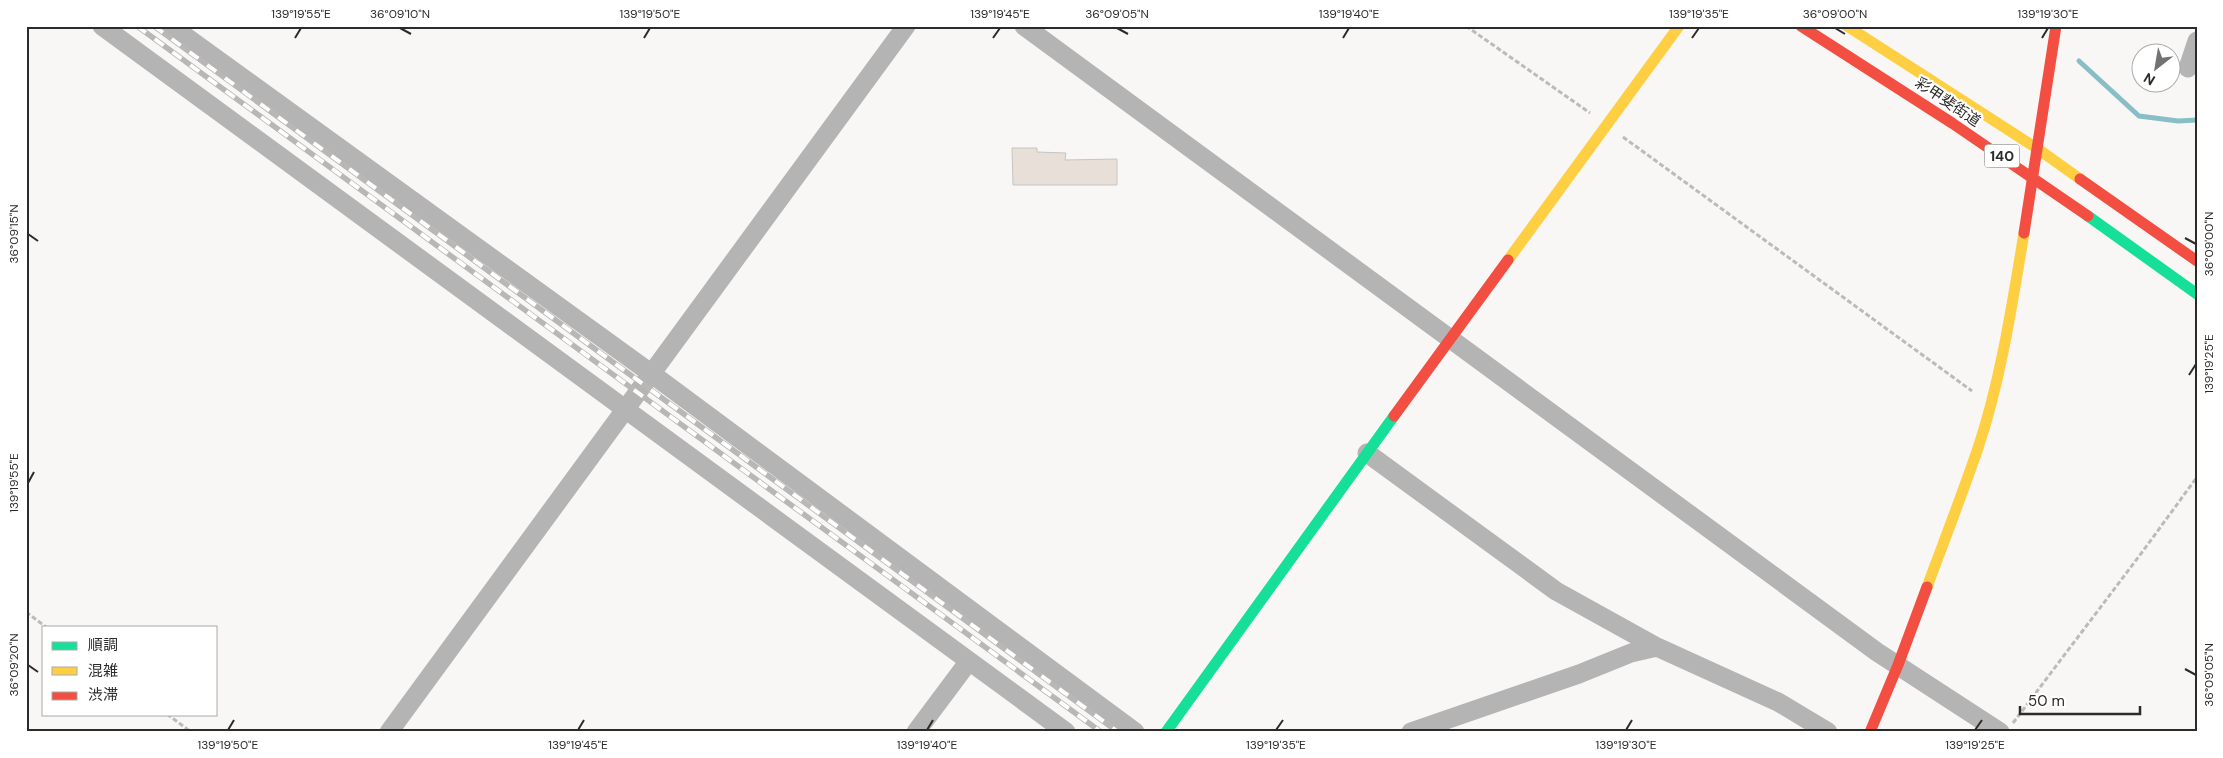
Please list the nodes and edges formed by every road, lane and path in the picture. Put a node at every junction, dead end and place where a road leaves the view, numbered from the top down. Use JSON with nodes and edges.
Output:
{"nodes":[{"id":1,"x":102,"y":26,"type":"edge"},
{"id":2,"x":171,"y":26,"type":"edge"},
{"id":3,"x":906,"y":26,"type":"edge"},
{"id":4,"x":1024,"y":26,"type":"edge"},
{"id":5,"x":1466,"y":26,"type":"edge"},
{"id":6,"x":1679,"y":26,"type":"edge"},
{"id":7,"x":1801,"y":26,"type":"edge"},
{"id":8,"x":1847,"y":26,"type":"edge"},
{"id":9,"x":2056,"y":26,"type":"edge"},
{"id":10,"x":2197,"y":41,"type":"edge"},
{"id":11,"x":2188,"y":68,"type":"dead end"},
{"id":12,"x":1607,"y":125,"type":"junction"},
{"id":13,"x":2038,"y":149,"type":"junction"},
{"id":14,"x":2033,"y":177,"type":"junction"},
{"id":15,"x":2197,"y":261,"type":"edge"},
{"id":16,"x":2197,"y":294,"type":"edge"},
{"id":17,"x":1450,"y":339,"type":"junction"},
{"id":18,"x":652,"y":374,"type":"junction"},
{"id":19,"x":1990,"y":405,"type":"junction"},
{"id":20,"x":625,"y":410,"type":"junction"},
{"id":21,"x":1366,"y":453,"type":"junction"},
{"id":22,"x":2197,"y":477,"type":"edge"},
{"id":23,"x":26,"y":612,"type":"edge"},
{"id":24,"x":45,"y":626,"type":"edge"},
{"id":25,"x":1657,"y":647,"type":"junction"},
{"id":26,"x":969,"y":662,"type":"junction"},
{"id":27,"x":1898,"y":665,"type":"junction"},
{"id":28,"x":170,"y":716,"type":"edge"},
{"id":29,"x":2006,"y":728,"type":"edge"},
{"id":30,"x":191,"y":732,"type":"edge"},
{"id":31,"x":389,"y":732,"type":"edge"},
{"id":32,"x":916,"y":732,"type":"edge"},
{"id":33,"x":1066,"y":732,"type":"edge"},
{"id":34,"x":1135,"y":732,"type":"edge"},
{"id":35,"x":1166,"y":732,"type":"edge"},
{"id":36,"x":1411,"y":732,"type":"edge"},
{"id":37,"x":1828,"y":732,"type":"edge"},
{"id":38,"x":1870,"y":732,"type":"edge"}],
"edges":[{"from":1,"to":20,"type":"street"},
{"from":2,"to":18,"type":"street"},
{"from":3,"to":18,"type":"street"},
{"from":4,"to":17,"type":"street"},
{"from":5,"to":12,"type":"path"},
{"from":6,"to":12,"type":"main road"},
{"from":7,"to":14,"type":"main road","name":"彩甲斐街道","number":"140"},
{"from":8,"to":13,"type":"main road","name":"彩甲斐街道","number":"140"},
{"from":9,"to":13,"type":"main road"},
{"from":10,"to":11,"type":"street"},
{"from":12,"to":17,"type":"main road"},
{"from":12,"to":19,"type":"path"},
{"from":13,"to":14,"type":"main road"},
{"from":13,"to":15,"type":"main road","name":"彩甲斐街道","number":"140"},
{"from":14,"to":16,"type":"main road","name":"彩甲斐街道","number":"140"},
{"from":14,"to":19,"type":"main road"},
{"from":17,"to":21,"type":"main road"},
{"from":17,"to":27,"type":"street"},
{"from":18,"to":20,"type":"street"},
{"from":18,"to":34,"type":"street"},
{"from":19,"to":27,"type":"main road"},
{"from":20,"to":26,"type":"street"},
{"from":20,"to":31,"type":"street"},
{"from":21,"to":25,"type":"street"},
{"from":21,"to":35,"type":"main road"},
{"from":22,"to":29,"type":"path"},
{"from":23,"to":24,"type":"path"},
{"from":25,"to":36,"type":"street"},
{"from":25,"to":37,"type":"street"},
{"from":26,"to":32,"type":"street"},
{"from":26,"to":33,"type":"street"},
{"from":27,"to":29,"type":"street"},
{"from":27,"to":38,"type":"main road"},
{"from":28,"to":30,"type":"path"}]}
